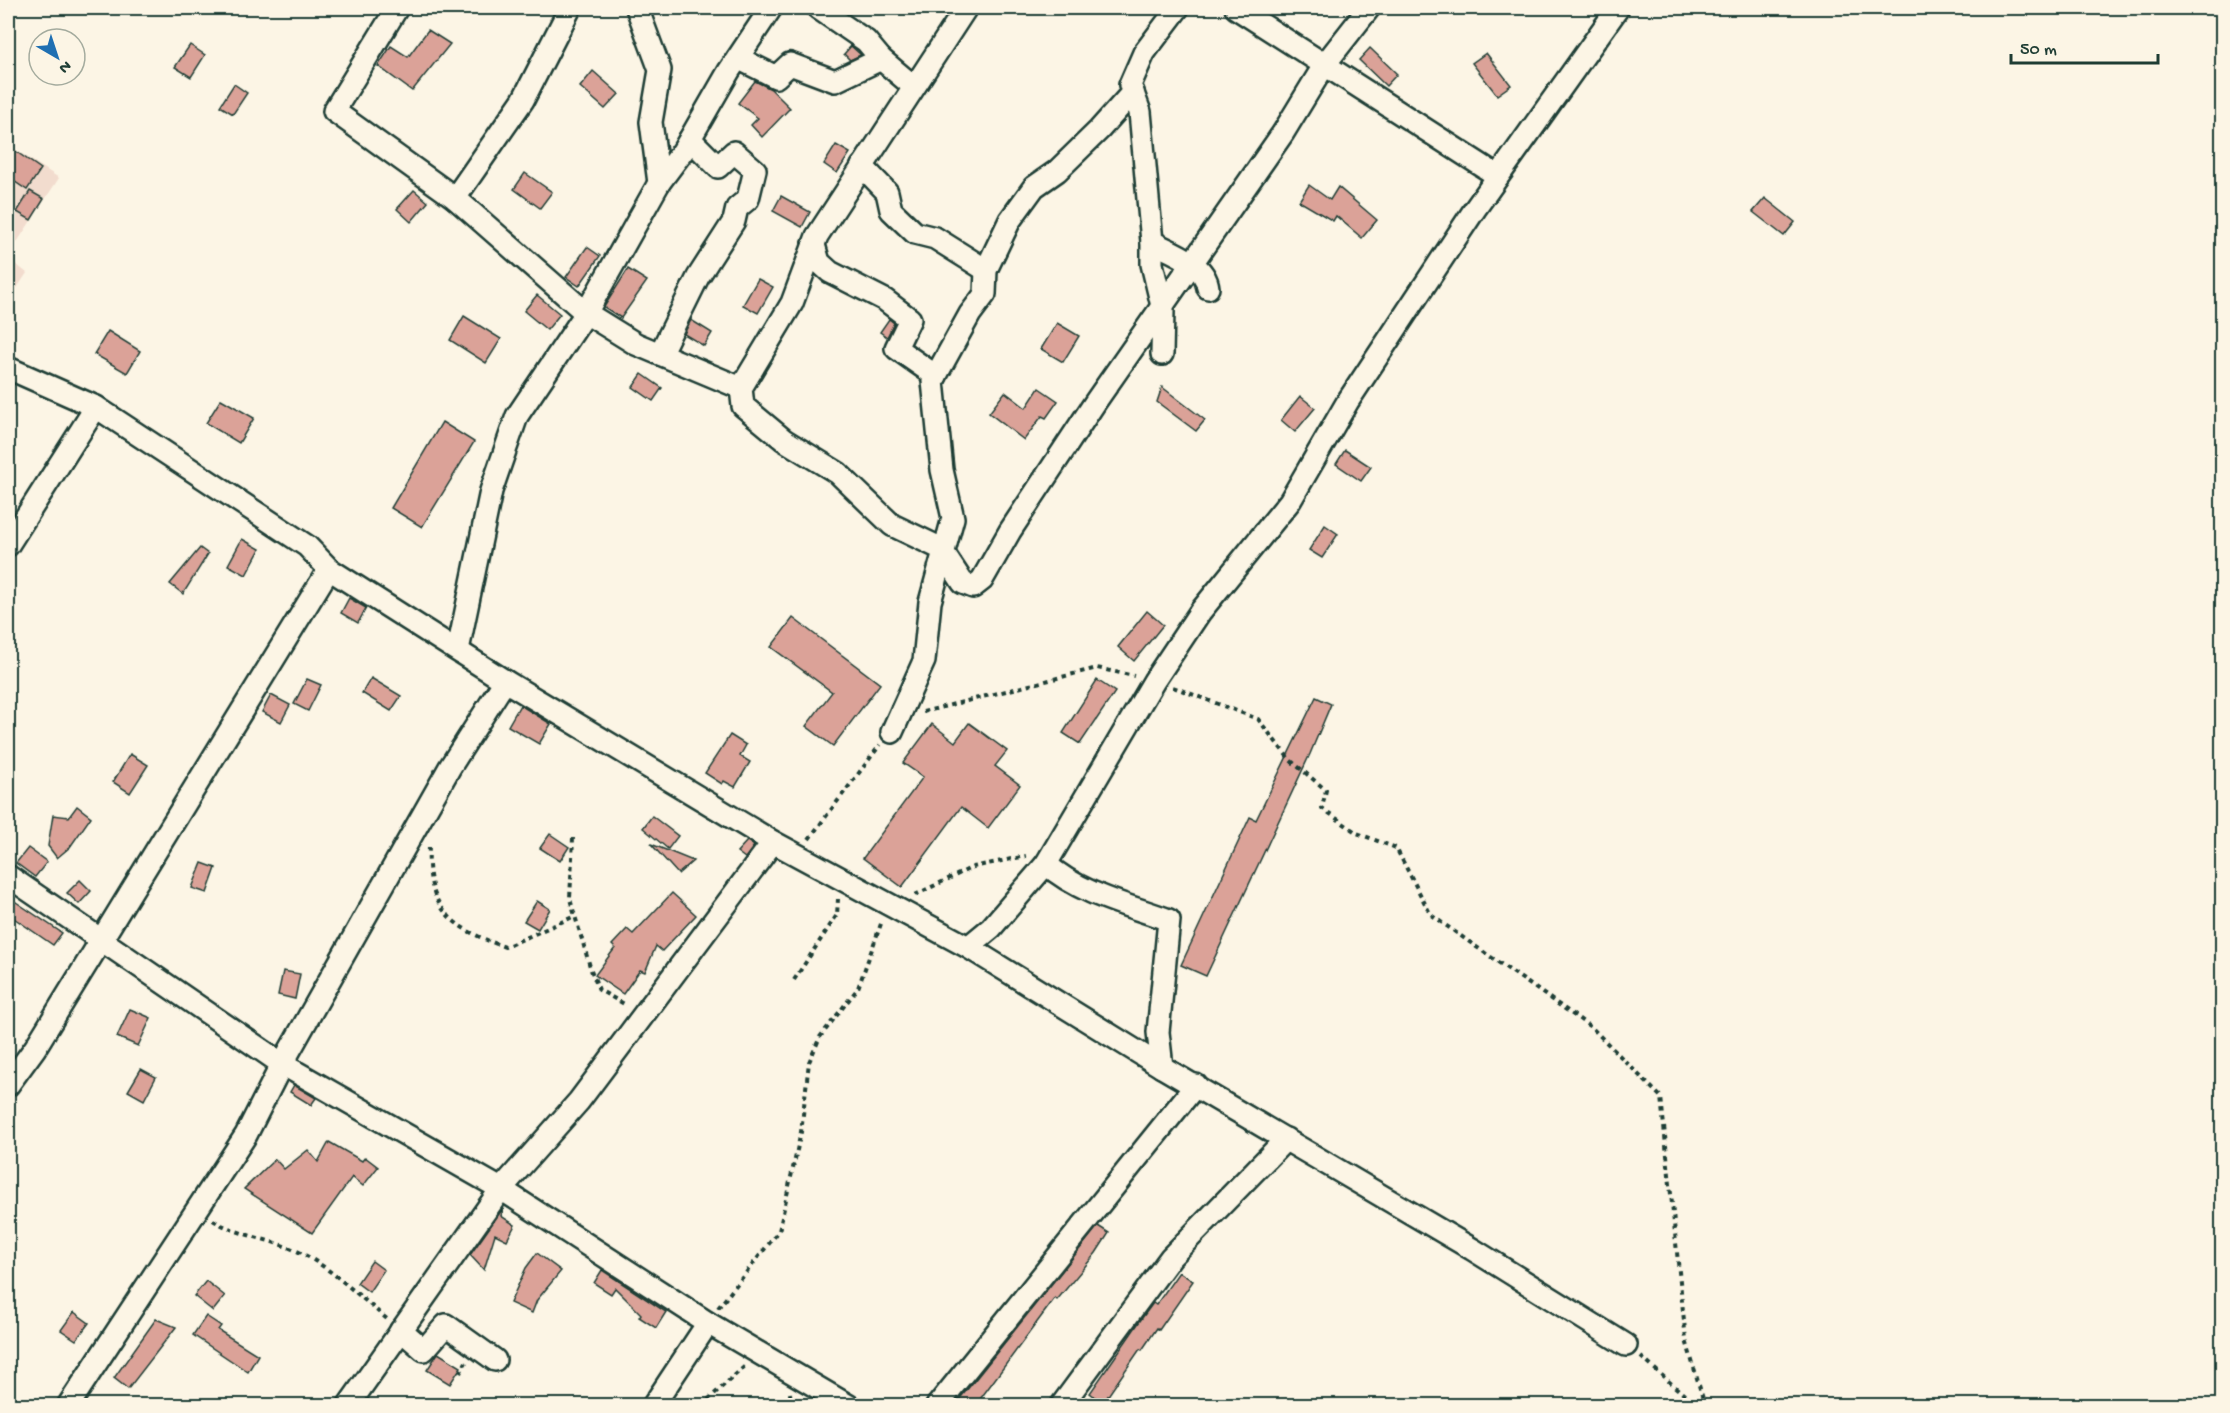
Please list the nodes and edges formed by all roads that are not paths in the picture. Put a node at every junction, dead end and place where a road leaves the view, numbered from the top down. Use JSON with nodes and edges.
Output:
{"nodes":[{"id":1,"x":398,"y":8,"type":"edge"},
{"id":2,"x":570,"y":8,"type":"edge"},
{"id":3,"x":637,"y":8,"type":"edge"},
{"id":4,"x":771,"y":8,"type":"edge"},
{"id":5,"x":818,"y":8,"type":"edge"},
{"id":6,"x":966,"y":8,"type":"edge"},
{"id":7,"x":1178,"y":8,"type":"edge"},
{"id":8,"x":1236,"y":8,"type":"edge"},
{"id":9,"x":1369,"y":8,"type":"edge"},
{"id":10,"x":1618,"y":8,"type":"edge"},
{"id":11,"x":738,"y":58,"type":"junction"},
{"id":12,"x":881,"y":59,"type":"junction"},
{"id":13,"x":1325,"y":64,"type":"junction"},
{"id":14,"x":913,"y":86,"type":"junction"},
{"id":15,"x":1133,"y":92,"type":"junction"},
{"id":16,"x":690,"y":140,"type":"junction"},
{"id":17,"x":862,"y":166,"type":"junction"},
{"id":18,"x":1498,"y":176,"type":"junction"},
{"id":19,"x":659,"y":183,"type":"junction"},
{"id":20,"x":455,"y":198,"type":"junction"},
{"id":21,"x":1152,"y":242,"type":"junction"},
{"id":22,"x":814,"y":245,"type":"junction"},
{"id":23,"x":1191,"y":262,"type":"junction"},
{"id":24,"x":986,"y":270,"type":"junction"},
{"id":25,"x":1208,"y":288,"type":"dead end"},
{"id":26,"x":1162,"y":304,"type":"junction"},
{"id":27,"x":586,"y":313,"type":"junction"},
{"id":28,"x":660,"y":354,"type":"junction"},
{"id":29,"x":1162,"y":354,"type":"dead end"},
{"id":30,"x":8,"y":368,"type":"edge"},
{"id":31,"x":936,"y":376,"type":"junction"},
{"id":32,"x":741,"y":388,"type":"junction"},
{"id":33,"x":96,"y":407,"type":"junction"},
{"id":34,"x":8,"y":545,"type":"edge"},
{"id":35,"x":943,"y":552,"type":"junction"},
{"id":36,"x":329,"y":569,"type":"junction"},
{"id":37,"x":458,"y":650,"type":"junction"},
{"id":38,"x":505,"y":681,"type":"junction"},
{"id":39,"x":892,"y":732,"type":"road end"},
{"id":40,"x":773,"y":842,"type":"junction"},
{"id":41,"x":1046,"y":864,"type":"junction"},
{"id":42,"x":8,"y":876,"type":"edge"},
{"id":43,"x":101,"y":939,"type":"junction"},
{"id":44,"x":968,"y":947,"type":"junction"},
{"id":45,"x":282,"y":1064,"type":"junction"},
{"id":46,"x":1161,"y":1067,"type":"junction"},
{"id":47,"x":8,"y":1085,"type":"edge"},
{"id":48,"x":1196,"y":1086,"type":"junction"},
{"id":49,"x":1286,"y":1139,"type":"junction"},
{"id":50,"x":501,"y":1189,"type":"junction"},
{"id":51,"x":708,"y":1323,"type":"junction"},
{"id":52,"x":401,"y":1330,"type":"junction"},
{"id":53,"x":1626,"y":1345,"type":"road end"},
{"id":54,"x":495,"y":1360,"type":"dead end"},
{"id":55,"x":68,"y":1406,"type":"edge"},
{"id":56,"x":348,"y":1406,"type":"edge"},
{"id":57,"x":652,"y":1406,"type":"edge"},
{"id":58,"x":849,"y":1406,"type":"edge"},
{"id":59,"x":938,"y":1406,"type":"edge"},
{"id":60,"x":1062,"y":1406,"type":"edge"}],
"edges":[{"from":1,"to":20,"type":"street"},
{"from":2,"to":20,"type":"street"},
{"from":3,"to":19,"type":"street"},
{"from":4,"to":11,"type":"street"},
{"from":5,"to":12,"type":"street"},
{"from":6,"to":14,"type":"street"},
{"from":7,"to":15,"type":"street"},
{"from":8,"to":13,"type":"street"},
{"from":9,"to":13,"type":"street"},
{"from":10,"to":18,"type":"street"},
{"from":11,"to":12,"type":"street"},
{"from":11,"to":16,"type":"street"},
{"from":12,"to":14,"type":"street"},
{"from":13,"to":18,"type":"street"},
{"from":13,"to":23,"type":"street"},
{"from":14,"to":17,"type":"street"},
{"from":15,"to":21,"type":"street"},
{"from":15,"to":24,"type":"street"},
{"from":16,"to":19,"type":"street"},
{"from":16,"to":28,"type":"street"},
{"from":17,"to":22,"type":"street"},
{"from":17,"to":24,"type":"street"},
{"from":18,"to":41,"type":"street"},
{"from":19,"to":27,"type":"street"},
{"from":20,"to":27,"type":"street"},
{"from":21,"to":23,"type":"street"},
{"from":21,"to":26,"type":"street"},
{"from":22,"to":31,"type":"street"},
{"from":22,"to":32,"type":"street"},
{"from":23,"to":25,"type":"street"},
{"from":23,"to":26,"type":"street"},
{"from":24,"to":31,"type":"street"},
{"from":26,"to":29,"type":"street"},
{"from":26,"to":35,"type":"street"},
{"from":27,"to":28,"type":"street"},
{"from":27,"to":37,"type":"street"},
{"from":28,"to":32,"type":"street"},
{"from":30,"to":33,"type":"street"},
{"from":31,"to":35,"type":"street"},
{"from":32,"to":35,"type":"street"},
{"from":33,"to":34,"type":"street"},
{"from":33,"to":36,"type":"street"},
{"from":35,"to":39,"type":"street"},
{"from":36,"to":37,"type":"street"},
{"from":36,"to":43,"type":"street"},
{"from":37,"to":38,"type":"street"},
{"from":38,"to":40,"type":"street"},
{"from":38,"to":45,"type":"street"},
{"from":40,"to":44,"type":"street"},
{"from":40,"to":50,"type":"street"},
{"from":41,"to":44,"type":"street"},
{"from":41,"to":46,"type":"street"},
{"from":42,"to":43,"type":"street"},
{"from":43,"to":45,"type":"street"},
{"from":43,"to":47,"type":"street"},
{"from":44,"to":46,"type":"street"},
{"from":45,"to":50,"type":"street"},
{"from":45,"to":55,"type":"street"},
{"from":46,"to":48,"type":"street"},
{"from":48,"to":49,"type":"street"},
{"from":48,"to":59,"type":"street"},
{"from":49,"to":53,"type":"street"},
{"from":49,"to":60,"type":"street"},
{"from":50,"to":51,"type":"street"},
{"from":50,"to":52,"type":"street"},
{"from":51,"to":57,"type":"street"},
{"from":51,"to":58,"type":"street"},
{"from":52,"to":54,"type":"street"},
{"from":52,"to":56,"type":"street"}]}
